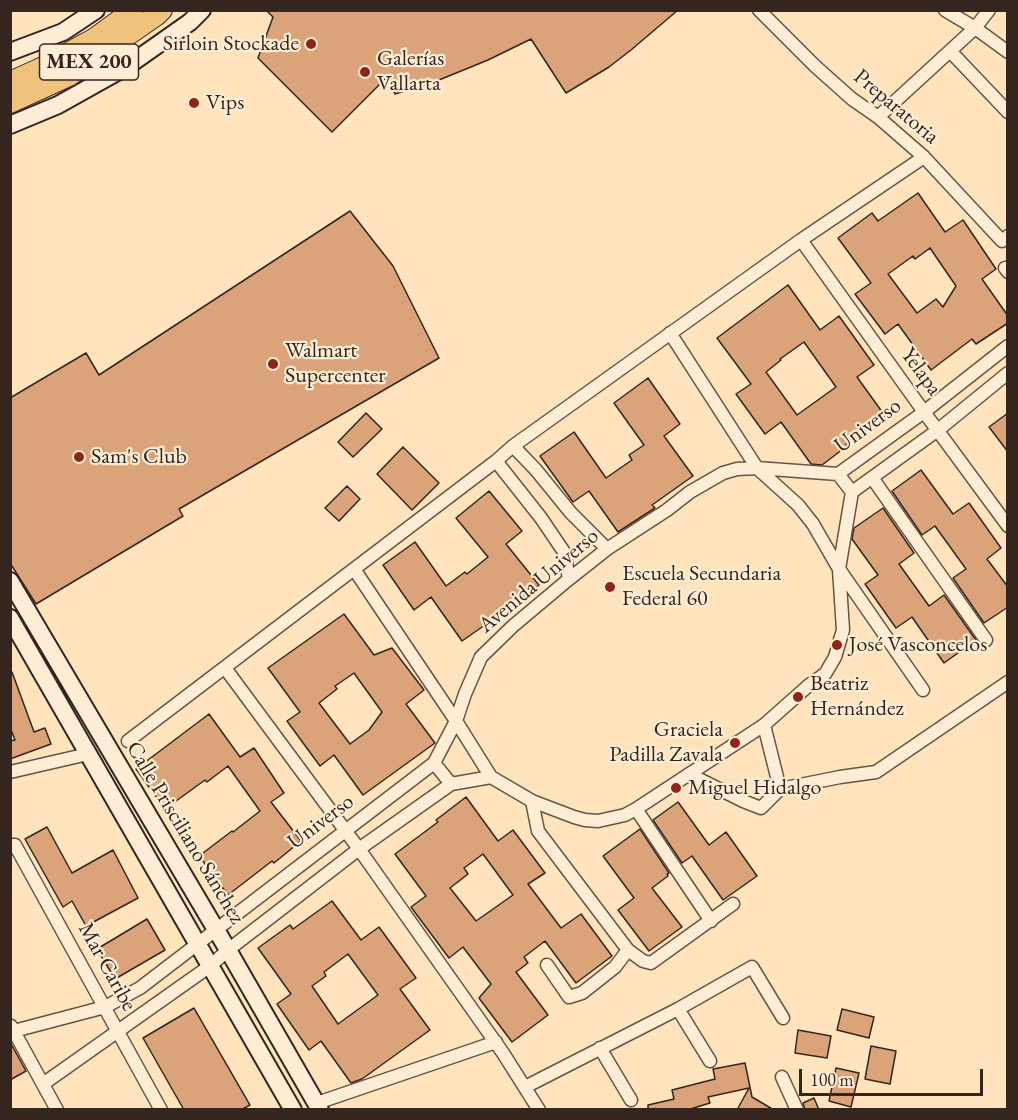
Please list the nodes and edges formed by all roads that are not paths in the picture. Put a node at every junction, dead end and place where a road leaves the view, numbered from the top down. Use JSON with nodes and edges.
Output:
{"nodes":[{"id":1,"x":96,"y":10,"type":"edge"},
{"id":2,"x":133,"y":10,"type":"edge"},
{"id":3,"x":162,"y":10,"type":"edge"},
{"id":4,"x":202,"y":10,"type":"edge"},
{"id":5,"x":759,"y":10,"type":"edge"},
{"id":6,"x":945,"y":10,"type":"edge"},
{"id":7,"x":990,"y":10,"type":"edge"},
{"id":8,"x":975,"y":28,"type":"junction"},
{"id":9,"x":950,"y":51,"type":"junction"},
{"id":10,"x":10,"y":52,"type":"edge"},
{"id":11,"x":1008,"y":52,"type":"edge"},
{"id":12,"x":10,"y":81,"type":"edge"},
{"id":13,"x":13,"y":102,"type":"edge"},
{"id":14,"x":1008,"y":112,"type":"edge"},
{"id":15,"x":878,"y":117,"type":"junction"},
{"id":16,"x":10,"y":125,"type":"edge"},
{"id":17,"x":924,"y":157,"type":"junction"},
{"id":18,"x":1005,"y":239,"type":"edge"},
{"id":19,"x":801,"y":240,"type":"junction"},
{"id":20,"x":670,"y":333,"type":"junction"},
{"id":21,"x":1008,"y":346,"type":"edge"},
{"id":22,"x":1008,"y":373,"type":"edge"},
{"id":23,"x":924,"y":412,"type":"junction"},
{"id":24,"x":938,"y":430,"type":"junction"},
{"id":25,"x":513,"y":446,"type":"junction"},
{"id":26,"x":496,"y":461,"type":"junction"},
{"id":27,"x":757,"y":468,"type":"junction"},
{"id":28,"x":838,"y":474,"type":"junction"},
{"id":29,"x":873,"y":478,"type":"junction"},
{"id":30,"x":852,"y":492,"type":"junction"},
{"id":31,"x":1008,"y":526,"type":"edge"},
{"id":32,"x":608,"y":549,"type":"junction"},
{"id":33,"x":354,"y":569,"type":"junction"},
{"id":34,"x":839,"y":569,"type":"junction"},
{"id":35,"x":569,"y":579,"type":"junction"},
{"id":36,"x":10,"y":581,"type":"edge"},
{"id":37,"x":10,"y":618,"type":"edge"},
{"id":38,"x":986,"y":640,"type":"dead end"},
{"id":39,"x":225,"y":668,"type":"junction"},
{"id":40,"x":1008,"y":682,"type":"edge"},
{"id":41,"x":922,"y":690,"type":"dead end"},
{"id":42,"x":456,"y":721,"type":"junction"},
{"id":43,"x":764,"y":725,"type":"junction"},
{"id":44,"x":128,"y":741,"type":"dead end"},
{"id":45,"x":88,"y":753,"type":"junction"},
{"id":46,"x":434,"y":763,"type":"junction"},
{"id":47,"x":10,"y":772,"type":"edge"},
{"id":48,"x":689,"y":774,"type":"junction"},
{"id":49,"x":491,"y":777,"type":"junction"},
{"id":50,"x":451,"y":784,"type":"junction"},
{"id":51,"x":780,"y":789,"type":"junction"},
{"id":52,"x":531,"y":801,"type":"junction"},
{"id":53,"x":636,"y":809,"type":"junction"},
{"id":54,"x":345,"y":830,"type":"junction"},
{"id":55,"x":13,"y":845,"type":"edge"},
{"id":56,"x":359,"y":849,"type":"junction"},
{"id":57,"x":733,"y":904,"type":"dead end"},
{"id":58,"x":711,"y":921,"type":"junction"},
{"id":59,"x":215,"y":929,"type":"junction"},
{"id":60,"x":197,"y":944,"type":"junction"},
{"id":61,"x":228,"y":950,"type":"junction"},
{"id":62,"x":628,"y":950,"type":"junction"},
{"id":63,"x":547,"y":965,"type":"dead end"},
{"id":64,"x":210,"y":966,"type":"junction"},
{"id":65,"x":105,"y":1007,"type":"junction"},
{"id":66,"x":678,"y":1009,"type":"junction"},
{"id":67,"x":783,"y":1018,"type":"dead end"},
{"id":68,"x":12,"y":1029,"type":"edge"},
{"id":69,"x":119,"y":1031,"type":"junction"},
{"id":70,"x":495,"y":1042,"type":"junction"},
{"id":71,"x":600,"y":1048,"type":"junction"},
{"id":72,"x":710,"y":1061,"type":"dead end"},
{"id":73,"x":782,"y":1077,"type":"dead end"},
{"id":74,"x":43,"y":1084,"type":"junction"},
{"id":75,"x":525,"y":1087,"type":"junction"},
{"id":76,"x":631,"y":1100,"type":"dead end"},
{"id":77,"x":319,"y":1106,"type":"edge"},
{"id":78,"x":57,"y":1110,"type":"edge"},
{"id":79,"x":161,"y":1110,"type":"edge"},
{"id":80,"x":293,"y":1110,"type":"edge"},
{"id":81,"x":539,"y":1110,"type":"edge"},
{"id":82,"x":797,"y":1110,"type":"edge"}],
"edges":[{"from":1,"to":10,"type":"main road"},
{"from":2,"to":12,"type":"highway","number":"MEX 200"},
{"from":3,"to":13,"type":"highway","number":"MEX 200"},
{"from":4,"to":16,"type":"main road"},
{"from":5,"to":15,"type":"street","name":"Preparatoria"},
{"from":6,"to":8,"type":"street"},
{"from":7,"to":8,"type":"street"},
{"from":8,"to":9,"type":"street"},
{"from":8,"to":11,"type":"street"},
{"from":9,"to":14,"type":"street"},
{"from":9,"to":15,"type":"street"},
{"from":15,"to":17,"type":"street","name":"Preparatoria"},
{"from":17,"to":18,"type":"street","name":"Preparatoria"},
{"from":17,"to":19,"type":"street"},
{"from":19,"to":20,"type":"street"},
{"from":19,"to":23,"type":"street","name":"Yelapa"},
{"from":20,"to":25,"type":"street"},
{"from":20,"to":27,"type":"street"},
{"from":21,"to":23,"type":"street","name":"Universo"},
{"from":22,"to":24,"type":"street","name":"Universo"},
{"from":23,"to":24,"type":"street","name":"Yelapa"},
{"from":23,"to":28,"type":"street","name":"Universo"},
{"from":24,"to":29,"type":"street","name":"Universo"},
{"from":24,"to":31,"type":"street","name":"Yelapa"},
{"from":25,"to":26,"type":"street"},
{"from":25,"to":32,"type":"street"},
{"from":26,"to":33,"type":"street"},
{"from":26,"to":35,"type":"street"},
{"from":27,"to":28,"type":"street","name":"Universo"},
{"from":27,"to":32,"type":"street","name":"Avenida Universo"},
{"from":27,"to":34,"type":"street"},
{"from":28,"to":30,"type":"street","name":"Universo"},
{"from":29,"to":30,"type":"street","name":"Universo"},
{"from":29,"to":38,"type":"street"},
{"from":30,"to":34,"type":"street"},
{"from":32,"to":35,"type":"street","name":"Avenida Universo"},
{"from":33,"to":39,"type":"street"},
{"from":33,"to":42,"type":"street"},
{"from":34,"to":41,"type":"street"},
{"from":34,"to":43,"type":"street"},
{"from":35,"to":42,"type":"street","name":"Avenida Universo"},
{"from":36,"to":59,"type":"main road","name":"Calle Prisciliano Sánchez"},
{"from":37,"to":45,"type":"main road","name":"Calle Prisciliano Sánchez"},
{"from":39,"to":44,"type":"street"},
{"from":39,"to":54,"type":"street"},
{"from":40,"to":51,"type":"street"},
{"from":42,"to":46,"type":"street","name":"Universo"},
{"from":42,"to":49,"type":"street"},
{"from":43,"to":48,"type":"street"},
{"from":43,"to":51,"type":"street"},
{"from":45,"to":47,"type":"street"},
{"from":45,"to":60,"type":"main road","name":"Calle Prisciliano Sánchez"},
{"from":46,"to":50,"type":"street"},
{"from":46,"to":54,"type":"street","name":"Universo"},
{"from":48,"to":51,"type":"street"},
{"from":48,"to":53,"type":"street"},
{"from":49,"to":50,"type":"street","name":"Universo"},
{"from":49,"to":52,"type":"street"},
{"from":50,"to":56,"type":"street","name":"Universo"},
{"from":52,"to":53,"type":"street"},
{"from":52,"to":62,"type":"street"},
{"from":53,"to":58,"type":"street"},
{"from":54,"to":56,"type":"street"},
{"from":54,"to":59,"type":"street","name":"Universo"},
{"from":55,"to":65,"type":"street","name":"Mar Caribe"},
{"from":56,"to":61,"type":"street","name":"Universo"},
{"from":56,"to":70,"type":"street"},
{"from":57,"to":58,"type":"street"},
{"from":58,"to":62,"type":"street"},
{"from":59,"to":60,"type":"street","name":"Universo"},
{"from":59,"to":61,"type":"main road","name":"Calle Prisciliano Sánchez"},
{"from":60,"to":64,"type":"main road","name":"Calle Prisciliano Sánchez"},
{"from":60,"to":65,"type":"street","name":"Universo"},
{"from":61,"to":64,"type":"street","name":"Universo"},
{"from":61,"to":77,"type":"main road","name":"Calle Prisciliano Sánchez"},
{"from":62,"to":63,"type":"street"},
{"from":64,"to":69,"type":"street","name":"Universo"},
{"from":64,"to":80,"type":"main road","name":"Calle Prisciliano Sánchez"},
{"from":65,"to":68,"type":"street","name":"Universo"},
{"from":65,"to":69,"type":"street","name":"Mar Caribe"},
{"from":66,"to":67,"type":"street"},
{"from":66,"to":71,"type":"street"},
{"from":66,"to":72,"type":"street"},
{"from":68,"to":74,"type":"street"},
{"from":69,"to":74,"type":"street","name":"Universo"},
{"from":69,"to":79,"type":"street","name":"Mar Caribe"},
{"from":70,"to":75,"type":"street"},
{"from":70,"to":77,"type":"street"},
{"from":71,"to":75,"type":"street"},
{"from":71,"to":76,"type":"street"},
{"from":73,"to":82,"type":"street"},
{"from":74,"to":78,"type":"street"},
{"from":75,"to":81,"type":"street"}]}
